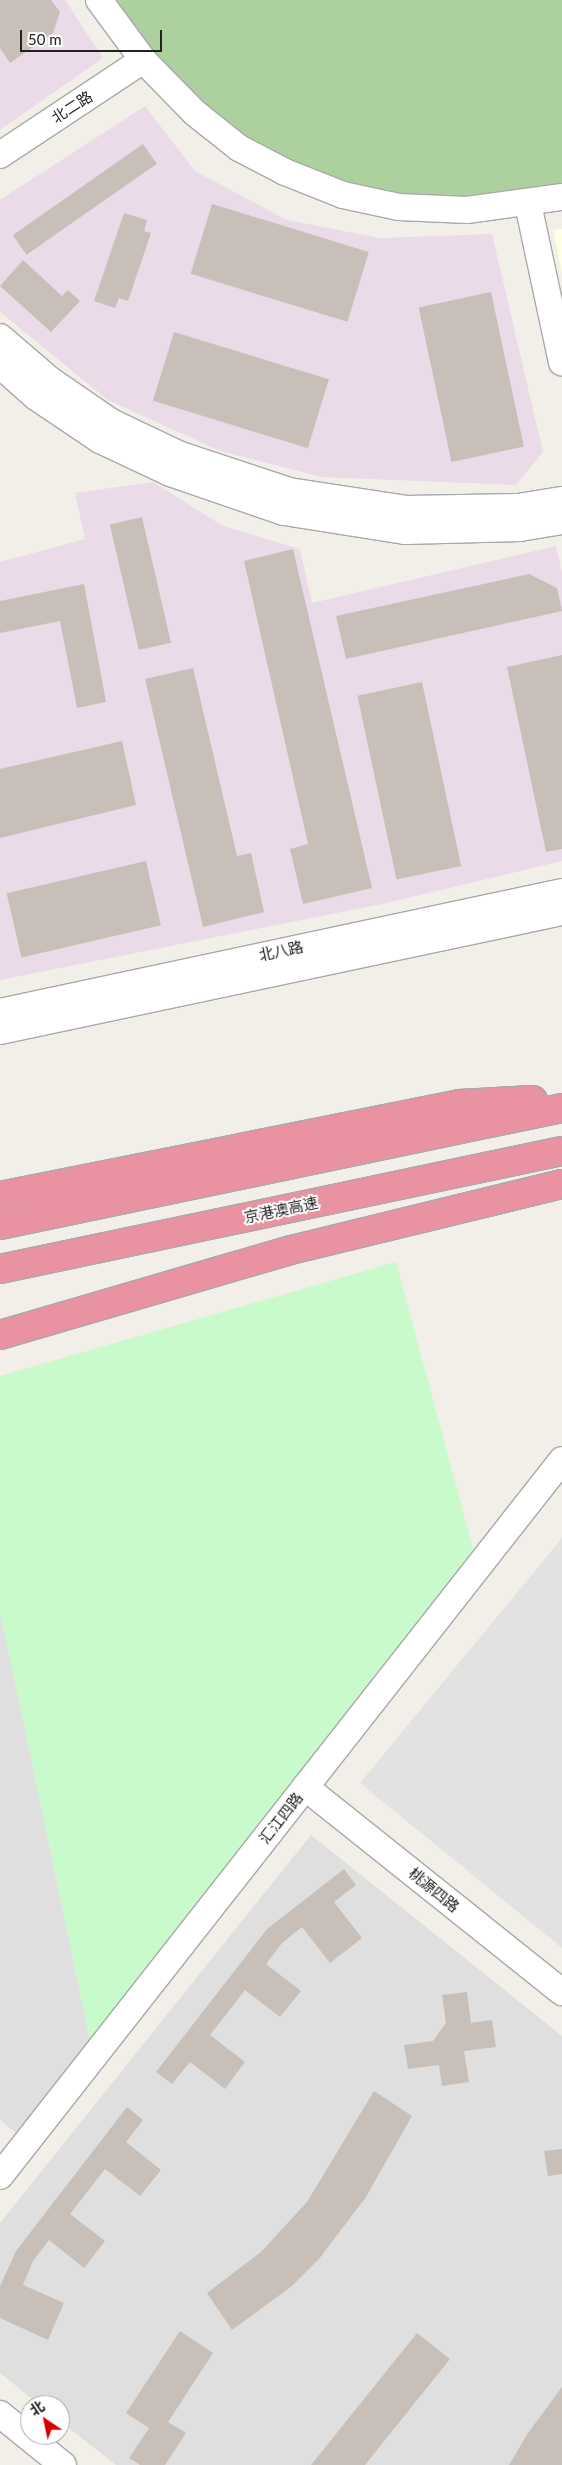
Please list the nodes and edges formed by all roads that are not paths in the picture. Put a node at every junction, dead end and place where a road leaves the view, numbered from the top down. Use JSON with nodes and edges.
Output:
{"nodes":[{"id":1,"x":99,"y":0,"type":"edge"},
{"id":2,"x":143,"y":60,"type":"junction"},
{"id":3,"x":0,"y":155,"type":"edge"},
{"id":4,"x":562,"y":197,"type":"edge"},
{"id":5,"x":528,"y":204,"type":"junction"},
{"id":6,"x":0,"y":337,"type":"edge"},
{"id":7,"x":562,"y":362,"type":"edge"},
{"id":8,"x":0,"y":366,"type":"edge"},
{"id":9,"x":562,"y":500,"type":"edge"},
{"id":10,"x":562,"y":521,"type":"edge"},
{"id":11,"x":562,"y":892,"type":"edge"},
{"id":12,"x":562,"y":912,"type":"edge"},
{"id":13,"x":0,"y":1012,"type":"edge"},
{"id":14,"x":0,"y":1032,"type":"edge"},
{"id":15,"x":562,"y":1098,"type":"edge"},
{"id":16,"x":562,"y":1108,"type":"edge"},
{"id":17,"x":562,"y":1150,"type":"edge"},
{"id":18,"x":562,"y":1184,"type":"edge"},
{"id":19,"x":0,"y":1196,"type":"edge"},
{"id":20,"x":0,"y":1225,"type":"edge"},
{"id":21,"x":0,"y":1269,"type":"edge"},
{"id":22,"x":0,"y":1335,"type":"edge"},
{"id":23,"x":562,"y":1460,"type":"edge"},
{"id":24,"x":305,"y":1787,"type":"junction"},
{"id":25,"x":562,"y":1992,"type":"edge"},
{"id":26,"x":0,"y":2176,"type":"edge"},
{"id":27,"x":0,"y":2414,"type":"edge"},
{"id":28,"x":63,"y":2465,"type":"edge"}],
"edges":[{"from":1,"to":2,"type":"street"},
{"from":2,"to":3,"type":"street","name":"北二路"},
{"from":2,"to":5,"type":"street"},
{"from":4,"to":5,"type":"street"},
{"from":5,"to":7,"type":"street"},
{"from":6,"to":9,"type":"street"},
{"from":8,"to":10,"type":"street"},
{"from":11,"to":13,"type":"street","name":"北八路"},
{"from":12,"to":14,"type":"street","name":"北八路"},
{"from":15,"to":19,"type":"highway"},
{"from":16,"to":20,"type":"highway"},
{"from":17,"to":21,"type":"highway","name":"京港澳高速"},
{"from":18,"to":22,"type":"highway"},
{"from":23,"to":24,"type":"street","name":"汇江四路"},
{"from":24,"to":25,"type":"street","name":"桃源四路"},
{"from":24,"to":26,"type":"street","name":"汇江四路"},
{"from":27,"to":28,"type":"street"}]}
